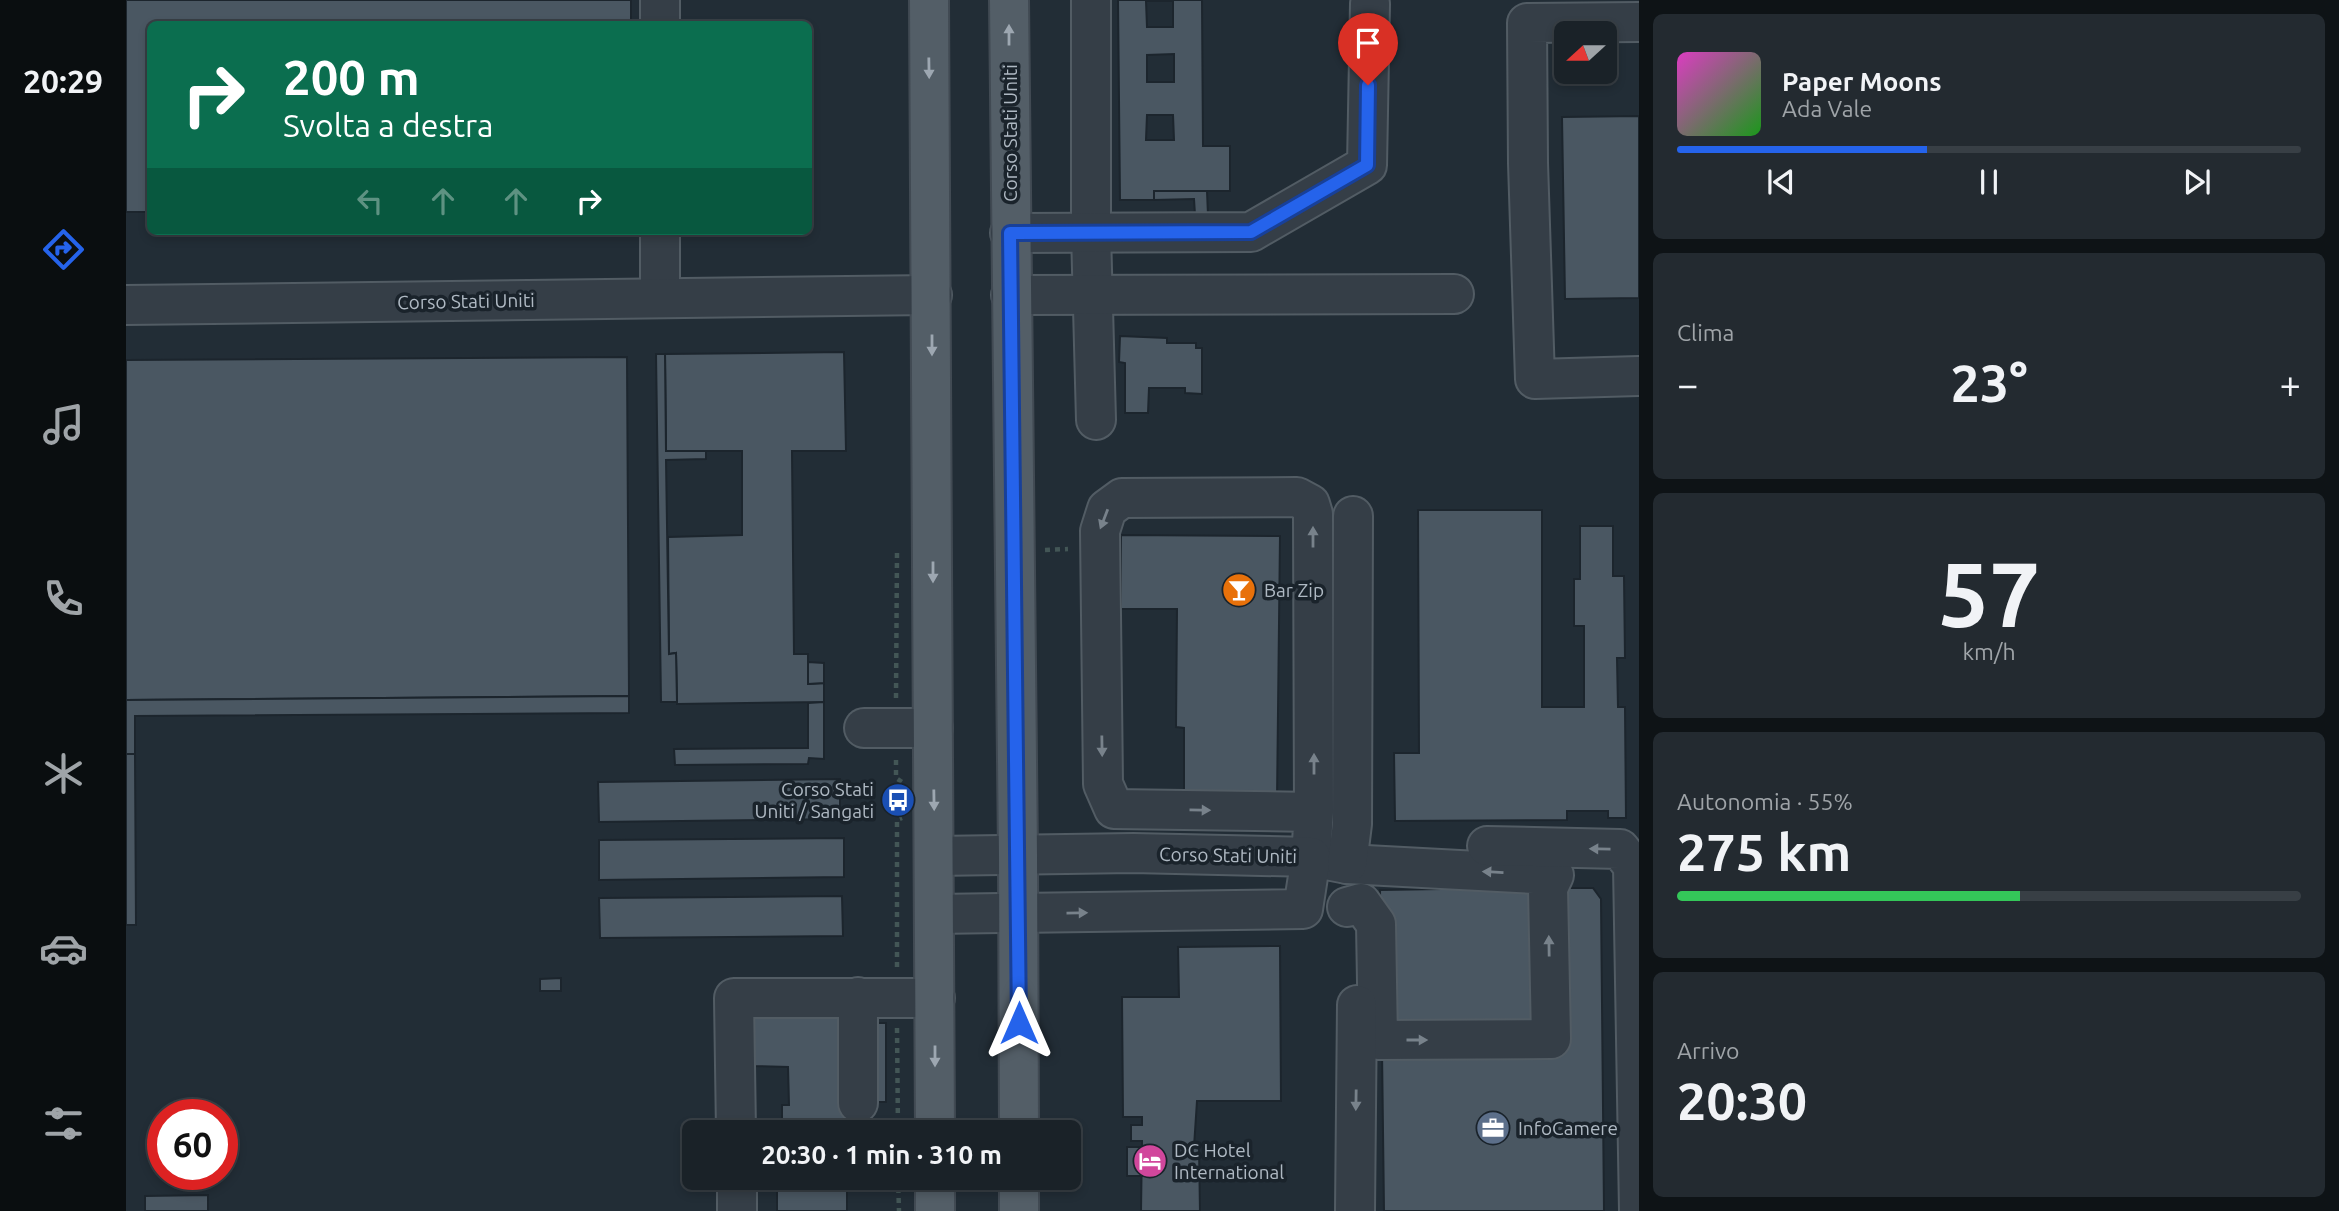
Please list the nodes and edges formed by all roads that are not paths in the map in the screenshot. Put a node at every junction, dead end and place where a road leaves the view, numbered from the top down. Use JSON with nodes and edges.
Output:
{"nodes":[{"id":1,"x":660,"y":0,"type":"edge"},
{"id":2,"x":929,"y":0,"type":"edge"},
{"id":3,"x":1009,"y":0,"type":"edge"},
{"id":4,"x":1091,"y":0,"type":"edge"},
{"id":5,"x":1370,"y":4,"type":"dead end"},
{"id":6,"x":660,"y":21,"type":"edge"},
{"id":7,"x":1639,"y":22,"type":"edge"},
{"id":8,"x":1091,"y":232,"type":"junction"},
{"id":9,"x":1010,"y":233,"type":"junction"},
{"id":10,"x":660,"y":235,"type":"edge"},
{"id":11,"x":1093,"y":294,"type":"junction"},
{"id":12,"x":1454,"y":294,"type":"dead end"},
{"id":13,"x":932,"y":295,"type":"junction"},
{"id":14,"x":1011,"y":295,"type":"junction"},
{"id":15,"x":660,"y":298,"type":"junction"},
{"id":16,"x":126,"y":305,"type":"edge"},
{"id":17,"x":1639,"y":376,"type":"edge"},
{"id":18,"x":1096,"y":420,"type":"dead end"},
{"id":19,"x":1353,"y":516,"type":"dead end"},
{"id":20,"x":864,"y":728,"type":"dead end"},
{"id":21,"x":933,"y":728,"type":"junction"},
{"id":22,"x":1131,"y":809,"type":"junction"},
{"id":23,"x":1314,"y":812,"type":"junction"},
{"id":24,"x":1133,"y":853,"type":"junction"},
{"id":25,"x":1018,"y":855,"type":"junction"},
{"id":26,"x":934,"y":856,"type":"junction"},
{"id":27,"x":1329,"y":860,"type":"junction"},
{"id":28,"x":1347,"y":907,"type":"junction"},
{"id":29,"x":1303,"y":909,"type":"junction"},
{"id":30,"x":935,"y":914,"type":"junction"},
{"id":31,"x":1018,"y":914,"type":"junction"},
{"id":32,"x":858,"y":997,"type":"junction"},
{"id":33,"x":935,"y":998,"type":"junction"},
{"id":34,"x":858,"y":1103,"type":"dead end"},
{"id":35,"x":736,"y":1120,"type":"edge"},
{"id":36,"x":935,"y":1120,"type":"edge"},
{"id":37,"x":1019,"y":1120,"type":"edge"},
{"id":38,"x":737,"y":1190,"type":"edge"},
{"id":39,"x":935,"y":1190,"type":"edge"},
{"id":40,"x":1019,"y":1190,"type":"edge"},
{"id":41,"x":737,"y":1211,"type":"edge"},
{"id":42,"x":936,"y":1211,"type":"edge"},
{"id":43,"x":1019,"y":1211,"type":"edge"},
{"id":44,"x":1355,"y":1211,"type":"edge"},
{"id":45,"x":1639,"y":1211,"type":"edge"}],
"edges":[{"from":1,"to":6,"type":"street"},
{"from":2,"to":13,"type":"main road","one_way":true},
{"from":9,"to":3,"type":"main road","name":"Corso Stati Uniti","one_way":true},
{"from":4,"to":8,"type":"street"},
{"from":5,"to":8,"type":"street"},
{"from":7,"to":17,"type":"street"},
{"from":8,"to":9,"type":"street"},
{"from":8,"to":11,"type":"street"},
{"from":9,"to":14,"type":"main road","name":"Corso Stati Uniti"},
{"from":10,"to":15,"type":"street"},
{"from":11,"to":12,"type":"street"},
{"from":11,"to":14,"type":"street"},
{"from":11,"to":18,"type":"street"},
{"from":13,"to":15,"type":"street","name":"Corso Stati Uniti"},
{"from":13,"to":21,"type":"main road","one_way":true},
{"from":14,"to":25,"type":"main road","name":"Corso Stati Uniti"},
{"from":15,"to":16,"type":"street","name":"Corso Stati Uniti"},
{"from":19,"to":27,"type":"street"},
{"from":20,"to":21,"type":"street"},
{"from":21,"to":26,"type":"main road","one_way":true},
{"from":22,"to":23,"type":"street","one_way":true},
{"from":23,"to":22,"type":"street","one_way":true},
{"from":22,"to":24,"type":"street"},
{"from":23,"to":27,"type":"street"},
{"from":24,"to":25,"type":"street","name":"Corso Stati Uniti"},
{"from":24,"to":27,"type":"street","name":"Corso Stati Uniti"},
{"from":25,"to":26,"type":"street","name":"Corso Stati Uniti"},
{"from":25,"to":31,"type":"main road","name":"Corso Stati Uniti"},
{"from":26,"to":30,"type":"main road"},
{"from":28,"to":27,"type":"street","one_way":true},
{"from":27,"to":29,"type":"street","name":"Corso Stati Uniti"},
{"from":45,"to":27,"type":"street","one_way":true},
{"from":28,"to":29,"type":"street"},
{"from":28,"to":44,"type":"street","one_way":true},
{"from":31,"to":29,"type":"street","one_way":true},
{"from":30,"to":31,"type":"street"},
{"from":30,"to":33,"type":"main road"},
{"from":31,"to":37,"type":"main road","name":"Corso Stati Uniti"},
{"from":32,"to":33,"type":"street"},
{"from":32,"to":34,"type":"street"},
{"from":32,"to":35,"type":"street"},
{"from":33,"to":36,"type":"main road","one_way":true},
{"from":38,"to":41,"type":"street"},
{"from":39,"to":42,"type":"main road"},
{"from":40,"to":43,"type":"main road"}]}
